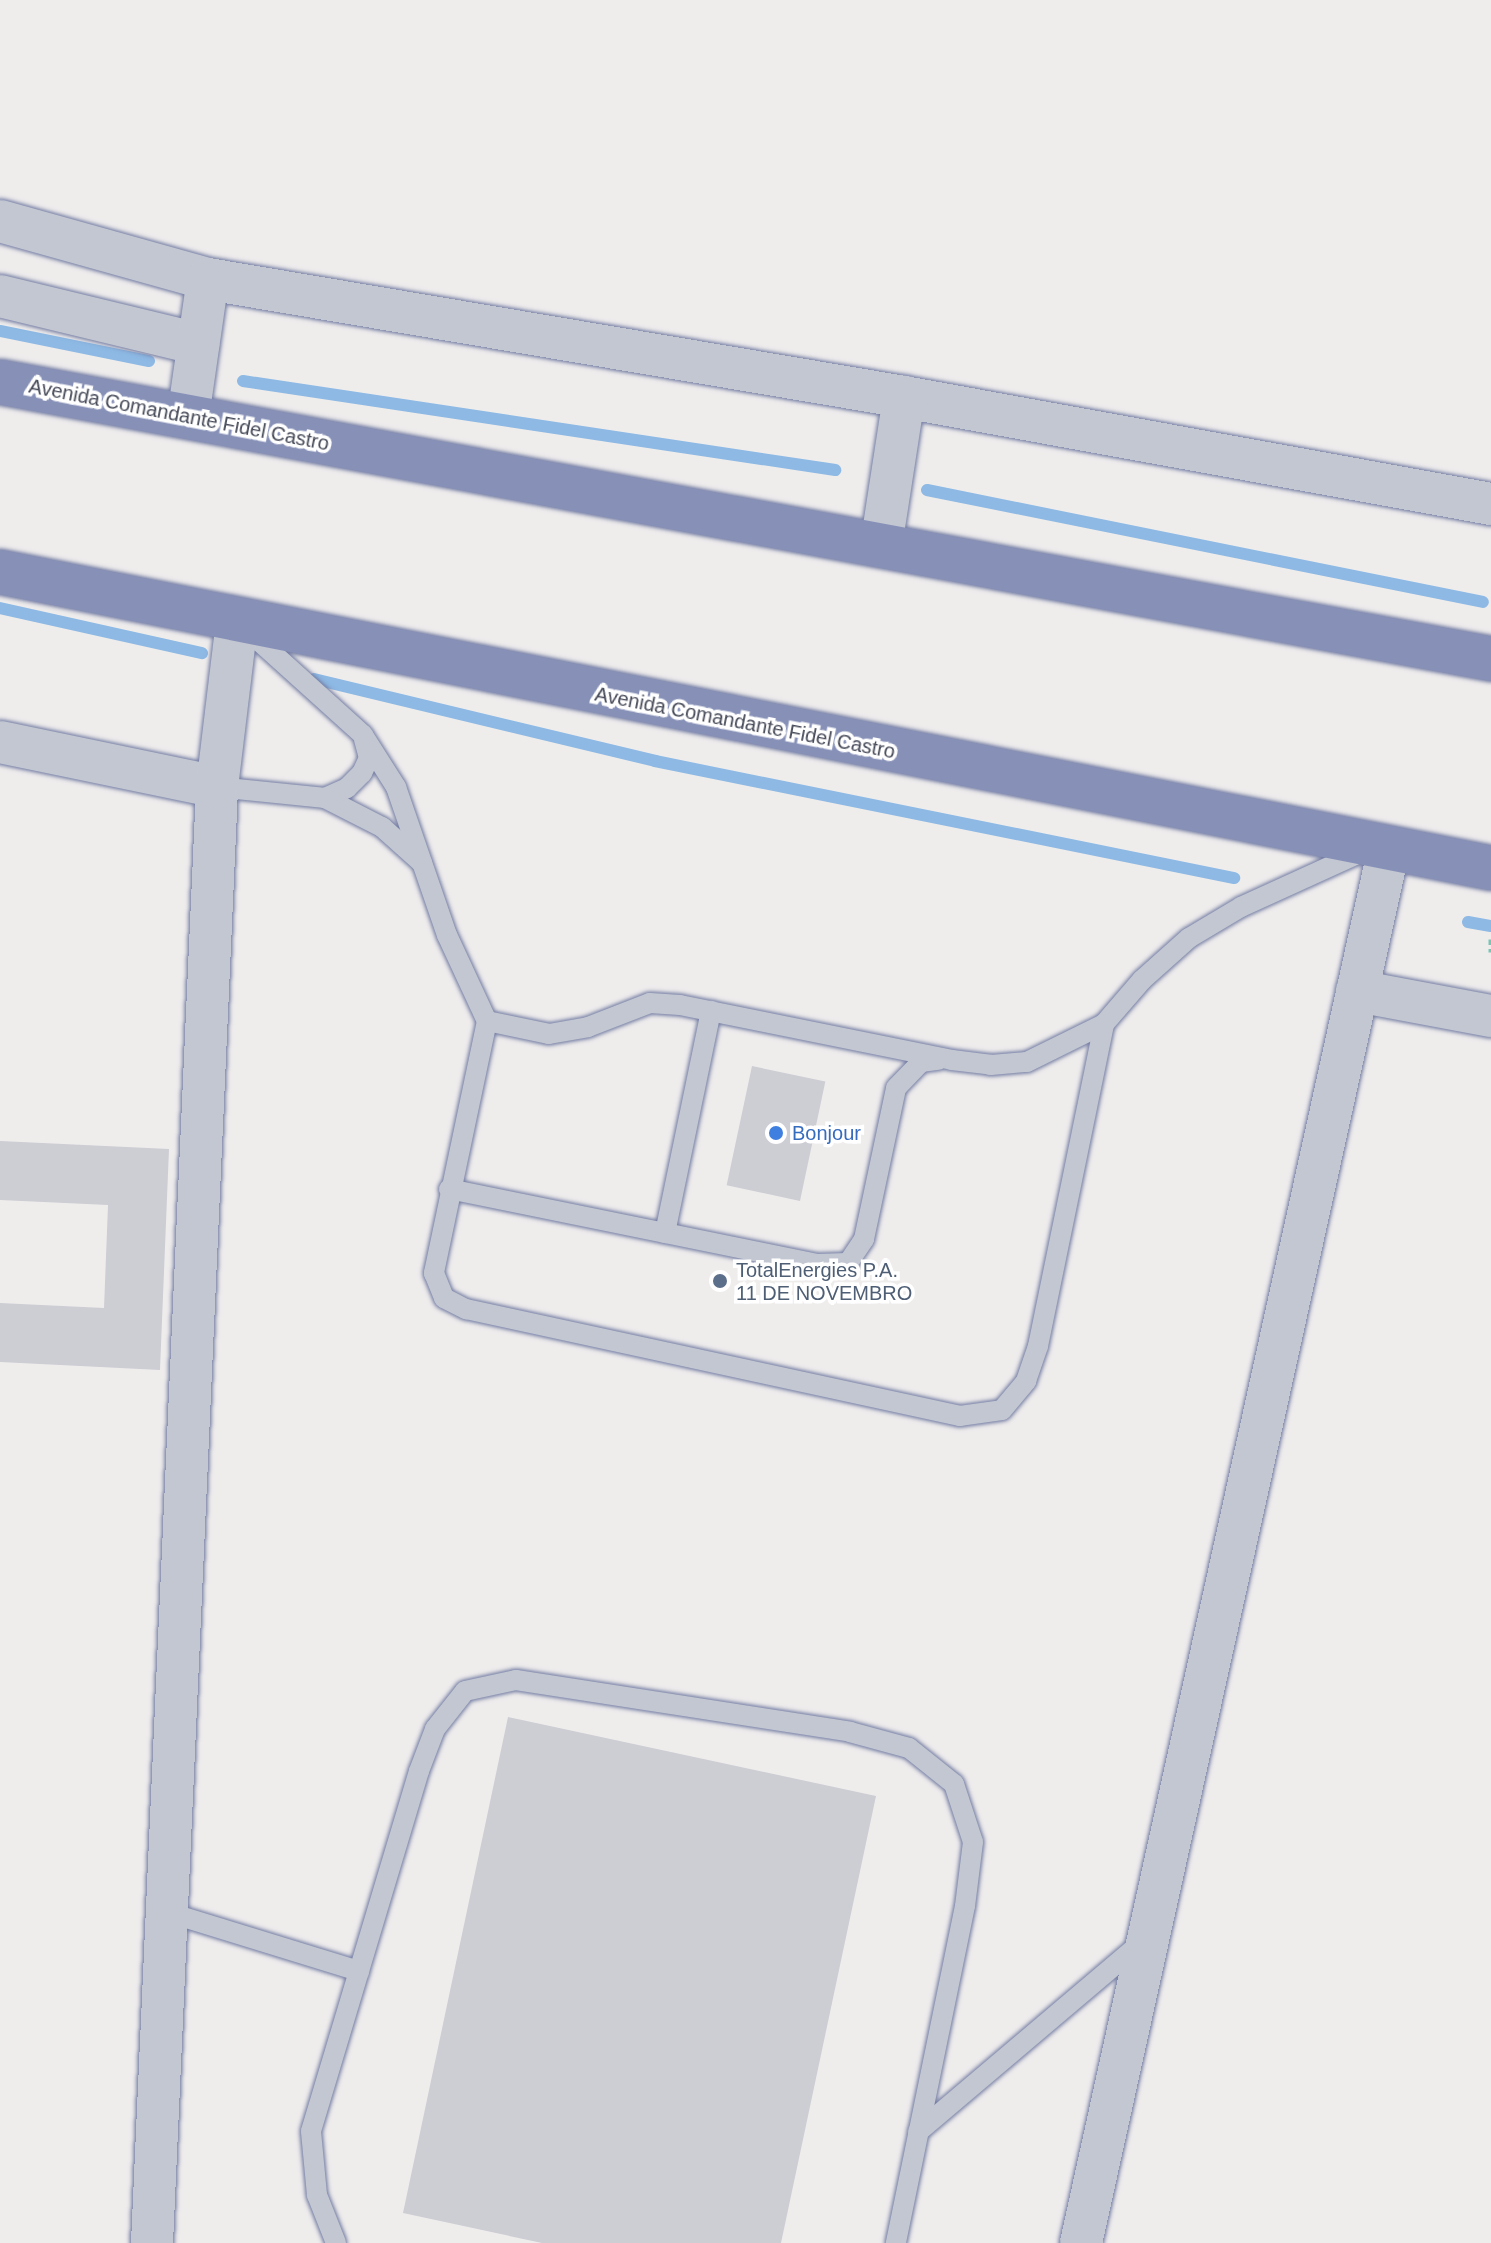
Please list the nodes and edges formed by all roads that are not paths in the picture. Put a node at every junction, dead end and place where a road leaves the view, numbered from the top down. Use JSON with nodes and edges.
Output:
{"nodes":[{"id":1,"x":0,"y":221,"type":"edge"},
{"id":2,"x":208,"y":279,"type":"junction"},
{"id":3,"x":0,"y":296,"type":"edge"},
{"id":4,"x":198,"y":344,"type":"junction"},
{"id":5,"x":0,"y":382,"type":"edge"},
{"id":6,"x":904,"y":397,"type":"junction"},
{"id":7,"x":188,"y":417,"type":"junction"},
{"id":8,"x":1491,"y":504,"type":"edge"},
{"id":9,"x":881,"y":546,"type":"junction"},
{"id":10,"x":0,"y":572,"type":"edge"},
{"id":11,"x":237,"y":621,"type":"junction"},
{"id":12,"x":1491,"y":659,"type":"edge"},
{"id":13,"x":363,"y":735,"type":"junction"},
{"id":14,"x":0,"y":742,"type":"edge"},
{"id":15,"x":217,"y":787,"type":"junction"},
{"id":16,"x":325,"y":798,"type":"junction"},
{"id":17,"x":1383,"y":847,"type":"junction"},
{"id":18,"x":425,"y":866,"type":"junction"},
{"id":19,"x":1491,"y":868,"type":"edge"},
{"id":20,"x":1357,"y":991,"type":"junction"},
{"id":21,"x":711,"y":1011,"type":"junction"},
{"id":22,"x":1491,"y":1016,"type":"edge"},
{"id":23,"x":487,"y":1021,"type":"junction"},
{"id":24,"x":1104,"y":1024,"type":"junction"},
{"id":25,"x":952,"y":1060,"type":"junction"},
{"id":26,"x":449,"y":1189,"type":"junction"},
{"id":27,"x":665,"y":1233,"type":"junction"},
{"id":28,"x":170,"y":1913,"type":"junction"},
{"id":29,"x":1149,"y":1937,"type":"junction"},
{"id":30,"x":359,"y":1971,"type":"junction"},
{"id":31,"x":918,"y":2132,"type":"junction"},
{"id":32,"x":152,"y":2243,"type":"edge"},
{"id":33,"x":336,"y":2243,"type":"edge"},
{"id":34,"x":896,"y":2243,"type":"edge"},
{"id":35,"x":1081,"y":2243,"type":"edge"}],
"edges":[{"from":1,"to":2,"type":"street"},
{"from":2,"to":4,"type":"street"},
{"from":2,"to":6,"type":"street"},
{"from":3,"to":4,"type":"street"},
{"from":4,"to":7,"type":"street"},
{"from":5,"to":7,"type":"highway","name":"Avenida Comandante Fidel Castro"},
{"from":6,"to":8,"type":"street"},
{"from":6,"to":9,"type":"street"},
{"from":7,"to":9,"type":"highway","name":"Avenida Comandante Fidel Castro"},
{"from":9,"to":12,"type":"highway","name":"Avenida Comandante Fidel Castro"},
{"from":10,"to":11,"type":"highway","name":"Avenida Comandante Fidel Castro"},
{"from":11,"to":13,"type":"lane"},
{"from":11,"to":15,"type":"street"},
{"from":11,"to":17,"type":"highway","name":"Avenida Comandante Fidel Castro"},
{"from":13,"to":16,"type":"lane"},
{"from":13,"to":18,"type":"lane"},
{"from":14,"to":15,"type":"street"},
{"from":15,"to":16,"type":"lane"},
{"from":15,"to":28,"type":"street"},
{"from":16,"to":18,"type":"lane"},
{"from":17,"to":19,"type":"highway","name":"Avenida Comandante Fidel Castro"},
{"from":17,"to":20,"type":"street"},
{"from":17,"to":24,"type":"lane"},
{"from":18,"to":23,"type":"lane"},
{"from":20,"to":22,"type":"street"},
{"from":20,"to":29,"type":"street"},
{"from":21,"to":23,"type":"lane"},
{"from":21,"to":25,"type":"lane"},
{"from":21,"to":27,"type":"lane"},
{"from":23,"to":26,"type":"lane"},
{"from":24,"to":25,"type":"lane"},
{"from":24,"to":26,"type":"lane"},
{"from":25,"to":27,"type":"lane"},
{"from":26,"to":27,"type":"lane"},
{"from":28,"to":30,"type":"lane"},
{"from":28,"to":32,"type":"street"},
{"from":29,"to":31,"type":"lane"},
{"from":29,"to":35,"type":"street"},
{"from":30,"to":31,"type":"lane"},
{"from":30,"to":33,"type":"lane"},
{"from":31,"to":34,"type":"lane"}]}
